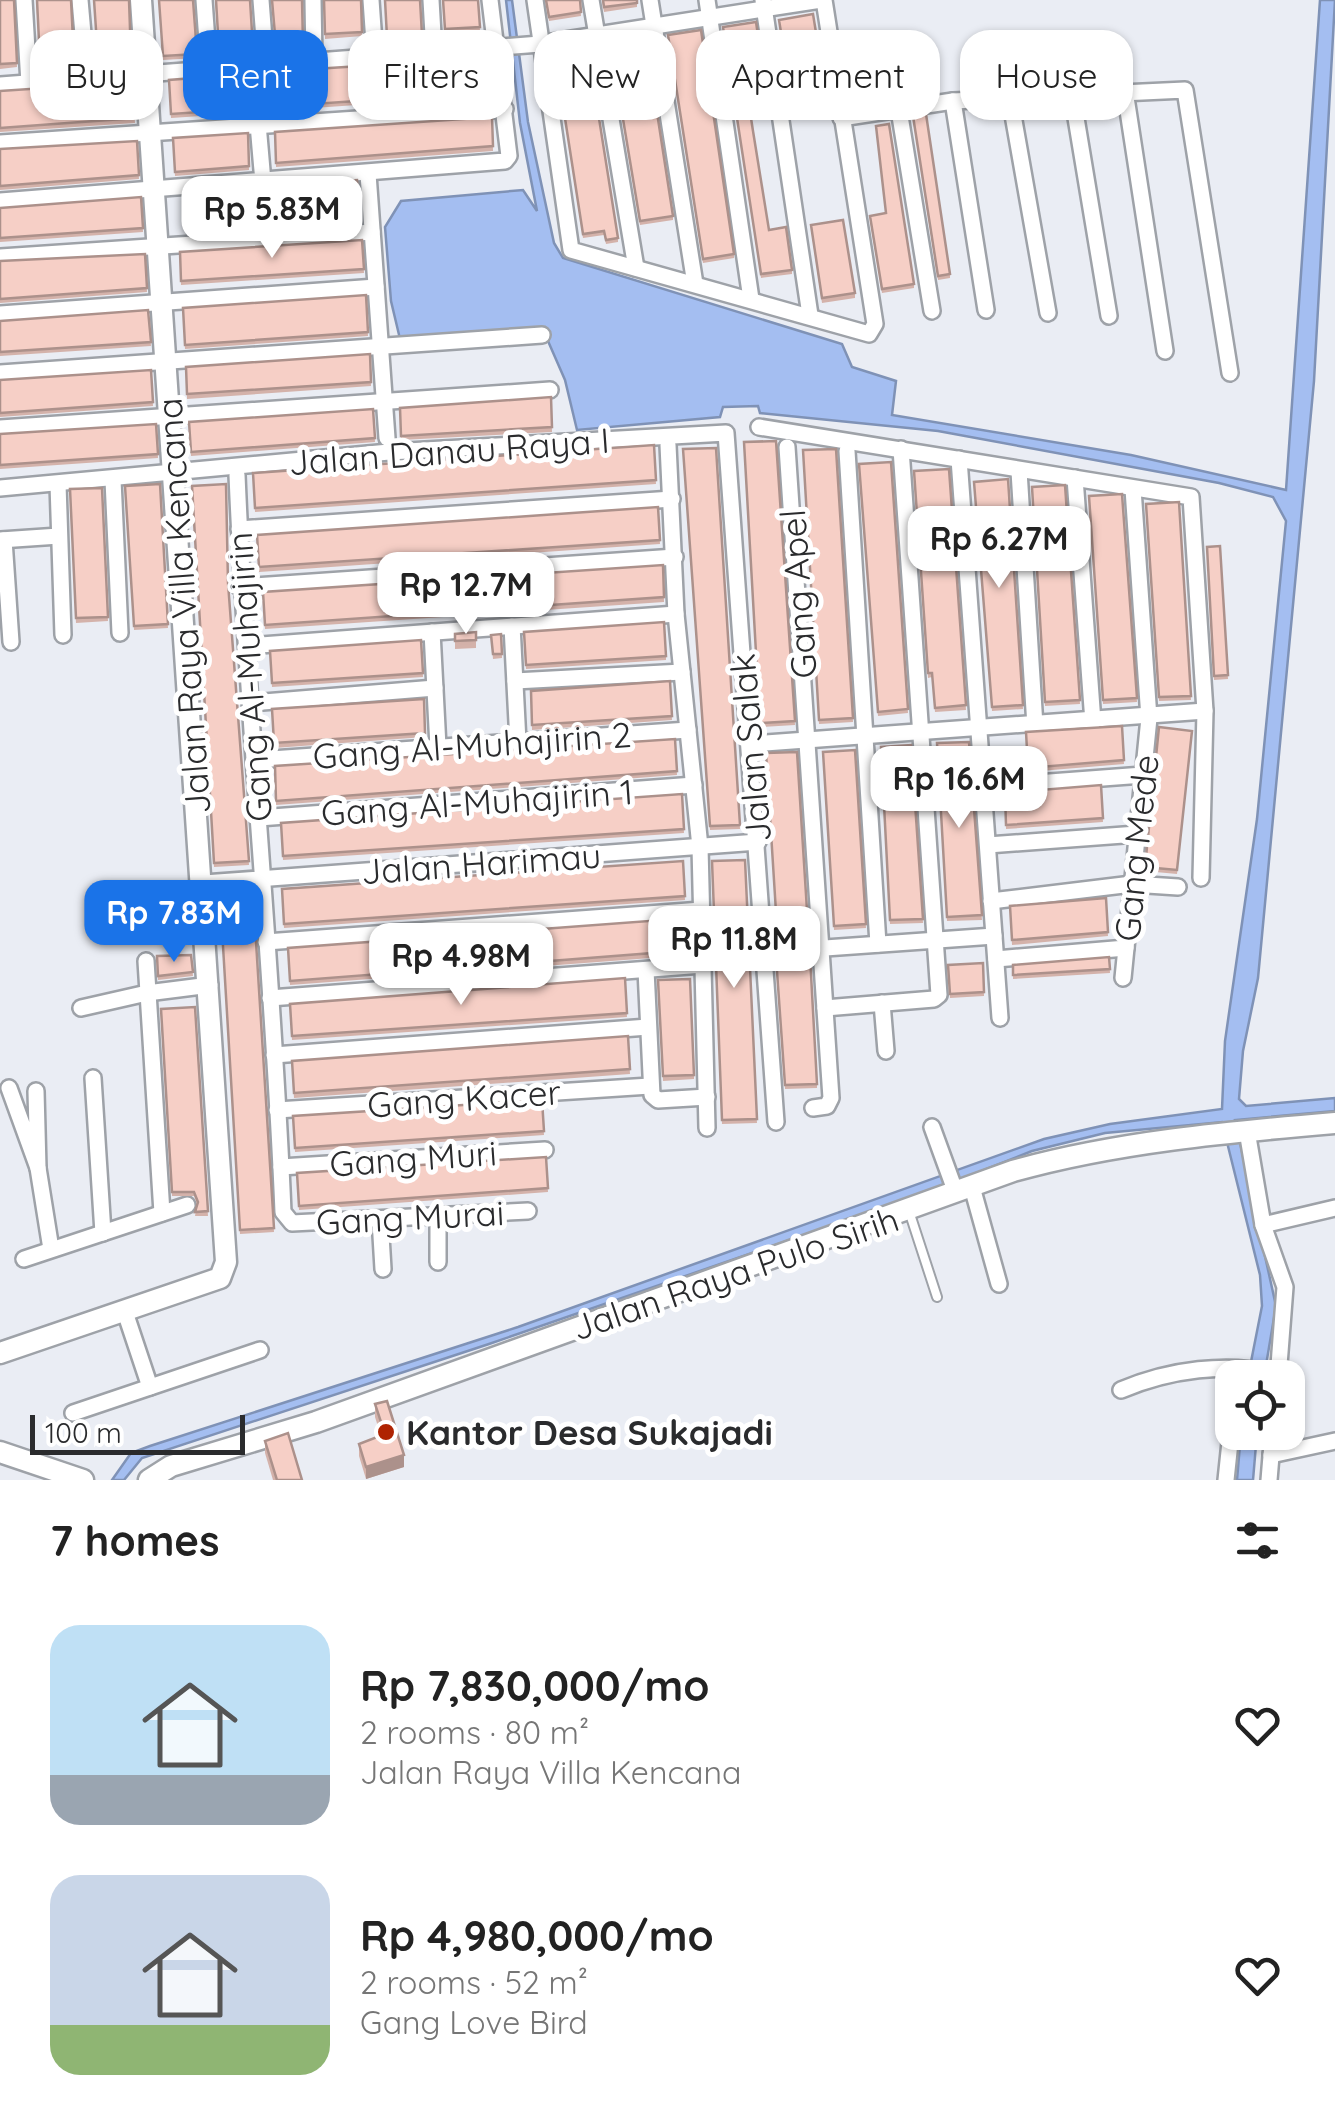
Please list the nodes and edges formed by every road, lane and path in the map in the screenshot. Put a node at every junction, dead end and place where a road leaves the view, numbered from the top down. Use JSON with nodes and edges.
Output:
{"nodes":[{"id":1,"x":24,"y":0,"type":"edge"},
{"id":2,"x":80,"y":0,"type":"edge"},
{"id":3,"x":141,"y":0,"type":"edge"},
{"id":4,"x":204,"y":0,"type":"edge"},
{"id":5,"x":261,"y":0,"type":"edge"},
{"id":6,"x":312,"y":0,"type":"edge"},
{"id":7,"x":371,"y":0,"type":"edge"},
{"id":8,"x":431,"y":0,"type":"edge"},
{"id":9,"x":490,"y":0,"type":"edge"},
{"id":10,"x":535,"y":0,"type":"edge"},
{"id":11,"x":591,"y":0,"type":"edge"},
{"id":12,"x":650,"y":0,"type":"edge"},
{"id":13,"x":707,"y":0,"type":"edge"},
{"id":14,"x":822,"y":0,"type":"edge"},
{"id":15,"x":763,"y":4,"type":"edge"},
{"id":16,"x":709,"y":18,"type":"junction"},
{"id":17,"x":654,"y":26,"type":"junction"},
{"id":18,"x":82,"y":30,"type":"edge"},
{"id":19,"x":143,"y":30,"type":"edge"},
{"id":20,"x":206,"y":30,"type":"edge"},
{"id":21,"x":261,"y":30,"type":"edge"},
{"id":22,"x":313,"y":30,"type":"edge"},
{"id":23,"x":373,"y":30,"type":"edge"},
{"id":24,"x":433,"y":30,"type":"edge"},
{"id":25,"x":501,"y":30,"type":"edge"},
{"id":26,"x":538,"y":30,"type":"edge"},
{"id":27,"x":596,"y":30,"type":"edge"},
{"id":28,"x":629,"y":30,"type":"edge"},
{"id":29,"x":827,"y":30,"type":"edge"},
{"id":30,"x":30,"y":83,"type":"joint"},
{"id":31,"x":0,"y":86,"type":"edge"},
{"id":32,"x":1133,"y":91,"type":"edge"},
{"id":33,"x":954,"y":101,"type":"junction"},
{"id":34,"x":960,"y":101,"type":"edge"},
{"id":35,"x":940,"y":103,"type":"edge"},
{"id":36,"x":348,"y":119,"type":"edge"},
{"id":37,"x":149,"y":120,"type":"edge"},
{"id":38,"x":258,"y":120,"type":"edge"},
{"id":39,"x":506,"y":120,"type":"edge"},
{"id":40,"x":551,"y":120,"type":"edge"},
{"id":41,"x":611,"y":120,"type":"edge"},
{"id":42,"x":841,"y":120,"type":"edge"},
{"id":43,"x":901,"y":120,"type":"edge"},
{"id":44,"x":1014,"y":120,"type":"edge"},
{"id":45,"x":1076,"y":120,"type":"edge"},
{"id":46,"x":1129,"y":120,"type":"edge"},
{"id":47,"x":258,"y":126,"type":"junction"},
{"id":48,"x":150,"y":130,"type":"junction"},
{"id":49,"x":0,"y":144,"type":"edge"},
{"id":50,"x":368,"y":174,"type":"junction"},
{"id":51,"x":263,"y":182,"type":"junction"},
{"id":52,"x":154,"y":190,"type":"junction"},
{"id":53,"x":0,"y":200,"type":"edge"},
{"id":54,"x":372,"y":232,"type":"junction"},
{"id":55,"x":158,"y":246,"type":"junction"},
{"id":56,"x":0,"y":258,"type":"edge"},
{"id":57,"x":636,"y":268,"type":"junction"},
{"id":58,"x":695,"y":284,"type":"junction"},
{"id":59,"x":376,"y":287,"type":"junction"},
{"id":60,"x":750,"y":299,"type":"junction"},
{"id":61,"x":161,"y":302,"type":"junction"},
{"id":62,"x":986,"y":310,"type":"dead end"},
{"id":63,"x":932,"y":311,"type":"dead end"},
{"id":64,"x":1048,"y":313,"type":"dead end"},
{"id":65,"x":0,"y":314,"type":"edge"},
{"id":66,"x":810,"y":315,"type":"junction"},
{"id":67,"x":1109,"y":316,"type":"dead end"},
{"id":68,"x":542,"y":335,"type":"dead end"},
{"id":69,"x":380,"y":346,"type":"junction"},
{"id":70,"x":1165,"y":351,"type":"dead end"},
{"id":71,"x":165,"y":361,"type":"junction"},
{"id":72,"x":0,"y":372,"type":"edge"},
{"id":73,"x":1230,"y":373,"type":"dead end"},
{"id":74,"x":550,"y":390,"type":"dead end"},
{"id":75,"x":383,"y":401,"type":"junction"},
{"id":76,"x":168,"y":416,"type":"junction"},
{"id":77,"x":0,"y":428,"type":"edge"},
{"id":78,"x":759,"y":428,"type":"dead end"},
{"id":79,"x":726,"y":433,"type":"joint"},
{"id":80,"x":387,"y":438,"type":"dead end"},
{"id":81,"x":668,"y":445,"type":"dead end"},
{"id":82,"x":787,"y":447,"type":"dead end"},
{"id":83,"x":901,"y":449,"type":"junction"},
{"id":84,"x":847,"y":451,"type":"dead end"},
{"id":85,"x":959,"y":458,"type":"junction"},
{"id":86,"x":172,"y":471,"type":"junction"},
{"id":87,"x":1020,"y":471,"type":"junction"},
{"id":88,"x":237,"y":474,"type":"dead end"},
{"id":89,"x":1076,"y":478,"type":"junction"},
{"id":90,"x":113,"y":480,"type":"junction"},
{"id":91,"x":58,"y":484,"type":"junction"},
{"id":92,"x":0,"y":488,"type":"edge"},
{"id":93,"x":1134,"y":489,"type":"junction"},
{"id":94,"x":672,"y":499,"type":"junction"},
{"id":95,"x":239,"y":529,"type":"junction"},
{"id":96,"x":60,"y":536,"type":"junction"},
{"id":97,"x":2,"y":540,"type":"edge"},
{"id":98,"x":675,"y":557,"type":"junction"},
{"id":99,"x":239,"y":587,"type":"junction"},
{"id":100,"x":676,"y":614,"type":"junction"},
{"id":101,"x":512,"y":626,"type":"junction"},
{"id":102,"x":432,"y":632,"type":"junction"},
{"id":103,"x":63,"y":634,"type":"dead end"},
{"id":104,"x":120,"y":634,"type":"dead end"},
{"id":105,"x":12,"y":642,"type":"dead end"},
{"id":106,"x":247,"y":646,"type":"junction"},
{"id":107,"x":682,"y":672,"type":"junction"},
{"id":108,"x":515,"y":682,"type":"junction"},
{"id":109,"x":435,"y":688,"type":"junction"},
{"id":110,"x":251,"y":703,"type":"junction"},
{"id":111,"x":1204,"y":711,"type":"junction"},
{"id":112,"x":1149,"y":718,"type":"junction"},
{"id":113,"x":1092,"y":722,"type":"junction"},
{"id":114,"x":1035,"y":726,"type":"junction"},
{"id":115,"x":980,"y":729,"type":"junction"},
{"id":116,"x":688,"y":730,"type":"junction"},
{"id":117,"x":922,"y":733,"type":"junction"},
{"id":118,"x":865,"y":737,"type":"junction"},
{"id":119,"x":809,"y":740,"type":"junction"},
{"id":120,"x":518,"y":742,"type":"junction"},
{"id":121,"x":750,"y":744,"type":"junction"},
{"id":122,"x":438,"y":747,"type":"junction"},
{"id":123,"x":257,"y":760,"type":"junction"},
{"id":124,"x":1143,"y":775,"type":"junction"},
{"id":125,"x":694,"y":785,"type":"junction"},
{"id":126,"x":983,"y":787,"type":"junction"},
{"id":127,"x":260,"y":818,"type":"junction"},
{"id":128,"x":1137,"y":834,"type":"junction"},
{"id":129,"x":758,"y":842,"type":"junction"},
{"id":130,"x":988,"y":845,"type":"junction"},
{"id":131,"x":700,"y":847,"type":"junction"},
{"id":132,"x":1201,"y":878,"type":"dead end"},
{"id":133,"x":262,"y":879,"type":"junction"},
{"id":134,"x":204,"y":883,"type":"junction"},
{"id":135,"x":1132,"y":884,"type":"junction"},
{"id":136,"x":1178,"y":887,"type":"dead end"},
{"id":137,"x":991,"y":902,"type":"junction"},
{"id":138,"x":702,"y":910,"type":"junction"},
{"id":139,"x":994,"y":936,"type":"junction"},
{"id":140,"x":934,"y":940,"type":"junction"},
{"id":141,"x":266,"y":942,"type":"junction"},
{"id":142,"x":878,"y":944,"type":"junction"},
{"id":143,"x":821,"y":948,"type":"junction"},
{"id":144,"x":1126,"y":948,"type":"junction"},
{"id":145,"x":797,"y":950,"type":"dead end"},
{"id":146,"x":996,"y":959,"type":"junction"},
{"id":147,"x":146,"y":961,"type":"dead end"},
{"id":148,"x":703,"y":965,"type":"junction"},
{"id":149,"x":646,"y":970,"type":"junction"},
{"id":150,"x":1123,"y":978,"type":"dead end"},
{"id":151,"x":210,"y":985,"type":"junction"},
{"id":152,"x":147,"y":992,"type":"junction"},
{"id":153,"x":270,"y":998,"type":"junction"},
{"id":154,"x":882,"y":1003,"type":"junction"},
{"id":155,"x":81,"y":1008,"type":"dead end"},
{"id":156,"x":825,"y":1008,"type":"junction"},
{"id":157,"x":1000,"y":1018,"type":"dead end"},
{"id":158,"x":648,"y":1027,"type":"junction"},
{"id":159,"x":886,"y":1051,"type":"dead end"},
{"id":160,"x":274,"y":1055,"type":"junction"},
{"id":161,"x":93,"y":1078,"type":"dead end"},
{"id":162,"x":650,"y":1086,"type":"junction"},
{"id":163,"x":10,"y":1088,"type":"dead end"},
{"id":164,"x":36,"y":1091,"type":"dead end"},
{"id":165,"x":706,"y":1096,"type":"junction"},
{"id":166,"x":814,"y":1108,"type":"dead end"},
{"id":167,"x":278,"y":1110,"type":"junction"},
{"id":168,"x":776,"y":1122,"type":"dead end"},
{"id":169,"x":1335,"y":1123,"type":"edge"},
{"id":170,"x":707,"y":1128,"type":"dead end"},
{"id":171,"x":932,"y":1128,"type":"dead end"},
{"id":172,"x":1235,"y":1133,"type":"junction"},
{"id":173,"x":545,"y":1150,"type":"dead end"},
{"id":174,"x":38,"y":1168,"type":"junction"},
{"id":175,"x":281,"y":1168,"type":"junction"},
{"id":176,"x":960,"y":1189,"type":"junction"},
{"id":177,"x":188,"y":1204,"type":"dead end"},
{"id":178,"x":1335,"y":1208,"type":"edge"},
{"id":179,"x":528,"y":1211,"type":"dead end"},
{"id":180,"x":909,"y":1211,"type":"junction"},
{"id":181,"x":162,"y":1213,"type":"junction"},
{"id":182,"x":438,"y":1216,"type":"junction"},
{"id":183,"x":380,"y":1219,"type":"junction"},
{"id":184,"x":292,"y":1223,"type":"joint"},
{"id":185,"x":1264,"y":1225,"type":"junction"},
{"id":186,"x":103,"y":1233,"type":"junction"},
{"id":187,"x":51,"y":1249,"type":"junction"},
{"id":188,"x":24,"y":1259,"type":"dead end"},
{"id":189,"x":438,"y":1262,"type":"dead end"},
{"id":190,"x":383,"y":1270,"type":"dead end"},
{"id":191,"x":999,"y":1284,"type":"dead end"},
{"id":192,"x":937,"y":1297,"type":"dead end"},
{"id":193,"x":124,"y":1309,"type":"junction"},
{"id":194,"x":260,"y":1350,"type":"dead end"},
{"id":195,"x":0,"y":1353,"type":"edge"},
{"id":196,"x":1278,"y":1360,"type":"edge"},
{"id":197,"x":1215,"y":1373,"type":"edge"},
{"id":198,"x":150,"y":1387,"type":"junction"},
{"id":199,"x":1120,"y":1390,"type":"dead end"},
{"id":200,"x":73,"y":1412,"type":"dead end"},
{"id":201,"x":1335,"y":1441,"type":"edge"},
{"id":202,"x":1229,"y":1450,"type":"edge"},
{"id":203,"x":1272,"y":1450,"type":"edge"},
{"id":204,"x":0,"y":1452,"type":"edge"},
{"id":205,"x":1271,"y":1454,"type":"junction"},
{"id":206,"x":84,"y":1480,"type":"edge"},
{"id":207,"x":150,"y":1480,"type":"edge"},
{"id":208,"x":1226,"y":1480,"type":"edge"},
{"id":209,"x":1270,"y":1480,"type":"edge"}],
"edges":[{"from":1,"to":30,"type":"street"},
{"from":2,"to":18,"type":"street"},
{"from":3,"to":19,"type":"street","name":"Jalan Raya Villa Kencana"},
{"from":4,"to":20,"type":"street"},
{"from":5,"to":21,"type":"street"},
{"from":6,"to":22,"type":"street"},
{"from":7,"to":23,"type":"street"},
{"from":8,"to":24,"type":"street"},
{"from":9,"to":25,"type":"street"},
{"from":10,"to":26,"type":"street"},
{"from":11,"to":27,"type":"street"},
{"from":12,"to":17,"type":"street"},
{"from":13,"to":16,"type":"street"},
{"from":14,"to":15,"type":"street"},
{"from":14,"to":29,"type":"street"},
{"from":15,"to":16,"type":"street"},
{"from":15,"to":66,"type":"street"},
{"from":16,"to":17,"type":"street"},
{"from":16,"to":60,"type":"street"},
{"from":17,"to":28,"type":"street"},
{"from":17,"to":58,"type":"street"},
{"from":30,"to":31,"type":"street"},
{"from":32,"to":73,"type":"street"},
{"from":33,"to":34,"type":"street"},
{"from":33,"to":35,"type":"street"},
{"from":33,"to":62,"type":"street"},
{"from":36,"to":47,"type":"street"},
{"from":37,"to":48,"type":"street","name":"Jalan Raya Villa Kencana"},
{"from":38,"to":47,"type":"street"},
{"from":39,"to":50,"type":"street"},
{"from":40,"to":57,"type":"street"},
{"from":41,"to":57,"type":"street"},
{"from":42,"to":66,"type":"street"},
{"from":43,"to":63,"type":"street"},
{"from":44,"to":64,"type":"street"},
{"from":45,"to":67,"type":"street"},
{"from":46,"to":70,"type":"street"},
{"from":47,"to":48,"type":"street"},
{"from":47,"to":51,"type":"street"},
{"from":48,"to":49,"type":"street"},
{"from":48,"to":52,"type":"street","name":"Jalan Raya Villa Kencana"},
{"from":50,"to":51,"type":"street"},
{"from":50,"to":54,"type":"street"},
{"from":51,"to":52,"type":"street"},
{"from":52,"to":53,"type":"street"},
{"from":52,"to":55,"type":"street","name":"Jalan Raya Villa Kencana"},
{"from":54,"to":55,"type":"street"},
{"from":54,"to":59,"type":"street"},
{"from":55,"to":56,"type":"street"},
{"from":55,"to":61,"type":"street","name":"Jalan Raya Villa Kencana"},
{"from":57,"to":58,"type":"street"},
{"from":58,"to":60,"type":"street"},
{"from":59,"to":61,"type":"street"},
{"from":59,"to":69,"type":"street"},
{"from":60,"to":66,"type":"street"},
{"from":61,"to":65,"type":"street"},
{"from":61,"to":71,"type":"street","name":"Jalan Raya Villa Kencana"},
{"from":68,"to":69,"type":"street"},
{"from":69,"to":71,"type":"street"},
{"from":69,"to":75,"type":"street"},
{"from":71,"to":72,"type":"street"},
{"from":71,"to":76,"type":"street","name":"Jalan Raya Villa Kencana"},
{"from":74,"to":75,"type":"street"},
{"from":75,"to":76,"type":"street"},
{"from":75,"to":80,"type":"street"},
{"from":76,"to":77,"type":"street"},
{"from":76,"to":86,"type":"street","name":"Jalan Raya Villa Kencana"},
{"from":78,"to":83,"type":"street"},
{"from":79,"to":86,"type":"street","name":"Jalan Danau Raya I"},
{"from":79,"to":121,"type":"street","name":"Jalan Salak"},
{"from":81,"to":94,"type":"street"},
{"from":82,"to":119,"type":"street","name":"Gang Apel"},
{"from":83,"to":85,"type":"street"},
{"from":83,"to":117,"type":"street"},
{"from":84,"to":118,"type":"street"},
{"from":85,"to":87,"type":"street"},
{"from":85,"to":115,"type":"street"},
{"from":86,"to":90,"type":"street","name":"Jalan Danau Raya I"},
{"from":86,"to":134,"type":"street","name":"Jalan Raya Villa Kencana"},
{"from":87,"to":89,"type":"street"},
{"from":87,"to":114,"type":"street"},
{"from":88,"to":95,"type":"street","name":"Gang Al-Muhajirin"},
{"from":89,"to":93,"type":"street"},
{"from":89,"to":113,"type":"street"},
{"from":90,"to":91,"type":"street","name":"Jalan Danau Raya I"},
{"from":90,"to":104,"type":"street"},
{"from":91,"to":92,"type":"street","name":"Jalan Danau Raya I"},
{"from":91,"to":96,"type":"street"},
{"from":93,"to":111,"type":"street"},
{"from":93,"to":112,"type":"street","name":"Gang Mede"},
{"from":94,"to":95,"type":"street"},
{"from":94,"to":98,"type":"street"},
{"from":95,"to":99,"type":"street","name":"Gang Al-Muhajirin"},
{"from":96,"to":97,"type":"street"},
{"from":96,"to":103,"type":"street"},
{"from":97,"to":105,"type":"street"},
{"from":98,"to":99,"type":"street"},
{"from":98,"to":100,"type":"street"},
{"from":99,"to":106,"type":"street","name":"Gang Al-Muhajirin"},
{"from":100,"to":101,"type":"street"},
{"from":100,"to":107,"type":"street"},
{"from":101,"to":102,"type":"street"},
{"from":101,"to":108,"type":"street"},
{"from":102,"to":106,"type":"street"},
{"from":102,"to":109,"type":"street"},
{"from":106,"to":110,"type":"street","name":"Gang Al-Muhajirin"},
{"from":107,"to":108,"type":"street"},
{"from":107,"to":116,"type":"street"},
{"from":108,"to":120,"type":"street"},
{"from":109,"to":110,"type":"street"},
{"from":109,"to":122,"type":"street"},
{"from":110,"to":123,"type":"street","name":"Gang Al-Muhajirin"},
{"from":111,"to":112,"type":"street"},
{"from":111,"to":132,"type":"street"},
{"from":112,"to":113,"type":"street"},
{"from":112,"to":124,"type":"street","name":"Gang Mede"},
{"from":113,"to":114,"type":"street"},
{"from":114,"to":115,"type":"street"},
{"from":115,"to":117,"type":"street"},
{"from":115,"to":126,"type":"street"},
{"from":116,"to":120,"type":"street","name":"Gang Al-Muhajirin 2"},
{"from":116,"to":125,"type":"street"},
{"from":117,"to":118,"type":"street"},
{"from":117,"to":140,"type":"street"},
{"from":118,"to":119,"type":"street"},
{"from":118,"to":142,"type":"street"},
{"from":119,"to":121,"type":"street"},
{"from":119,"to":143,"type":"street","name":"Gang Apel"},
{"from":120,"to":122,"type":"street","name":"Gang Al-Muhajirin 2"},
{"from":121,"to":129,"type":"street","name":"Jalan Salak"},
{"from":122,"to":123,"type":"street","name":"Gang Al-Muhajirin 2"},
{"from":123,"to":127,"type":"street","name":"Gang Al-Muhajirin"},
{"from":124,"to":126,"type":"street"},
{"from":124,"to":128,"type":"street","name":"Gang Mede"},
{"from":125,"to":127,"type":"street","name":"Gang Al-Muhajirin 1"},
{"from":125,"to":131,"type":"street"},
{"from":126,"to":130,"type":"street"},
{"from":127,"to":133,"type":"street","name":"Gang Al-Muhajirin"},
{"from":128,"to":130,"type":"street"},
{"from":128,"to":135,"type":"street","name":"Gang Mede"},
{"from":129,"to":131,"type":"street","name":"Jalan Harimau"},
{"from":129,"to":168,"type":"street","name":"Jalan Salak"},
{"from":130,"to":137,"type":"street"},
{"from":131,"to":133,"type":"street","name":"Jalan Harimau"},
{"from":131,"to":138,"type":"street"},
{"from":133,"to":134,"type":"street","name":"Jalan Harimau"},
{"from":133,"to":141,"type":"street","name":"Gang Al-Muhajirin"},
{"from":134,"to":151,"type":"street","name":"Jalan Raya Villa Kencana"},
{"from":135,"to":136,"type":"street"},
{"from":135,"to":137,"type":"street"},
{"from":135,"to":144,"type":"street","name":"Gang Mede"},
{"from":137,"to":139,"type":"street"},
{"from":138,"to":141,"type":"street"},
{"from":138,"to":148,"type":"street"},
{"from":139,"to":140,"type":"street"},
{"from":139,"to":146,"type":"street"},
{"from":140,"to":142,"type":"street"},
{"from":140,"to":154,"type":"street"},
{"from":141,"to":153,"type":"street","name":"Gang Al-Muhajirin"},
{"from":142,"to":143,"type":"street"},
{"from":143,"to":145,"type":"street"},
{"from":143,"to":156,"type":"street","name":"Gang Apel"},
{"from":144,"to":146,"type":"street"},
{"from":144,"to":150,"type":"street","name":"Gang Mede"},
{"from":146,"to":157,"type":"street"},
{"from":147,"to":152,"type":"street"},
{"from":148,"to":149,"type":"street"},
{"from":148,"to":165,"type":"street"},
{"from":149,"to":153,"type":"street"},
{"from":149,"to":158,"type":"street"},
{"from":151,"to":152,"type":"street"},
{"from":151,"to":193,"type":"street","name":"Jalan Raya Villa Kencana"},
{"from":152,"to":155,"type":"street"},
{"from":152,"to":181,"type":"street"},
{"from":153,"to":160,"type":"street","name":"Gang Al-Muhajirin"},
{"from":154,"to":156,"type":"street"},
{"from":154,"to":159,"type":"street"},
{"from":156,"to":166,"type":"street","name":"Gang Apel"},
{"from":158,"to":160,"type":"street"},
{"from":158,"to":162,"type":"street"},
{"from":160,"to":167,"type":"street","name":"Gang Al-Muhajirin"},
{"from":161,"to":186,"type":"street"},
{"from":162,"to":165,"type":"street","name":"Gang Kacer"},
{"from":162,"to":167,"type":"street","name":"Gang Kacer"},
{"from":163,"to":174,"type":"street"},
{"from":164,"to":174,"type":"street"},
{"from":165,"to":170,"type":"street"},
{"from":167,"to":175,"type":"street","name":"Gang Al-Muhajirin"},
{"from":169,"to":172,"type":"street","name":"Jalan Raya Pulo Sirih"},
{"from":171,"to":176,"type":"street"},
{"from":172,"to":176,"type":"street","name":"Jalan Raya Pulo Sirih"},
{"from":172,"to":185,"type":"street"},
{"from":173,"to":175,"type":"street","name":"Gang Muri"},
{"from":174,"to":187,"type":"street"},
{"from":175,"to":184,"type":"street","name":"Gang Al-Muhajirin"},
{"from":176,"to":180,"type":"street","name":"Jalan Raya Pulo Sirih"},
{"from":176,"to":191,"type":"street"},
{"from":177,"to":181,"type":"street"},
{"from":178,"to":185,"type":"street"},
{"from":179,"to":182,"type":"street","name":"Gang Murai"},
{"from":180,"to":192,"type":"lane"},
{"from":180,"to":207,"type":"street","name":"Jalan Raya Pulo Sirih"},
{"from":181,"to":186,"type":"street"},
{"from":182,"to":183,"type":"street","name":"Gang Murai"},
{"from":182,"to":189,"type":"street"},
{"from":183,"to":184,"type":"street","name":"Gang Murai"},
{"from":183,"to":190,"type":"street"},
{"from":185,"to":196,"type":"street"},
{"from":186,"to":187,"type":"street"},
{"from":187,"to":188,"type":"street"},
{"from":193,"to":195,"type":"street","name":"Jalan Raya Villa Kencana"},
{"from":193,"to":198,"type":"street"},
{"from":194,"to":198,"type":"street"},
{"from":197,"to":199,"type":"street"},
{"from":198,"to":200,"type":"street"},
{"from":201,"to":205,"type":"street"},
{"from":202,"to":208,"type":"street"},
{"from":203,"to":205,"type":"street"},
{"from":204,"to":206,"type":"street"},
{"from":205,"to":209,"type":"street"}]}
